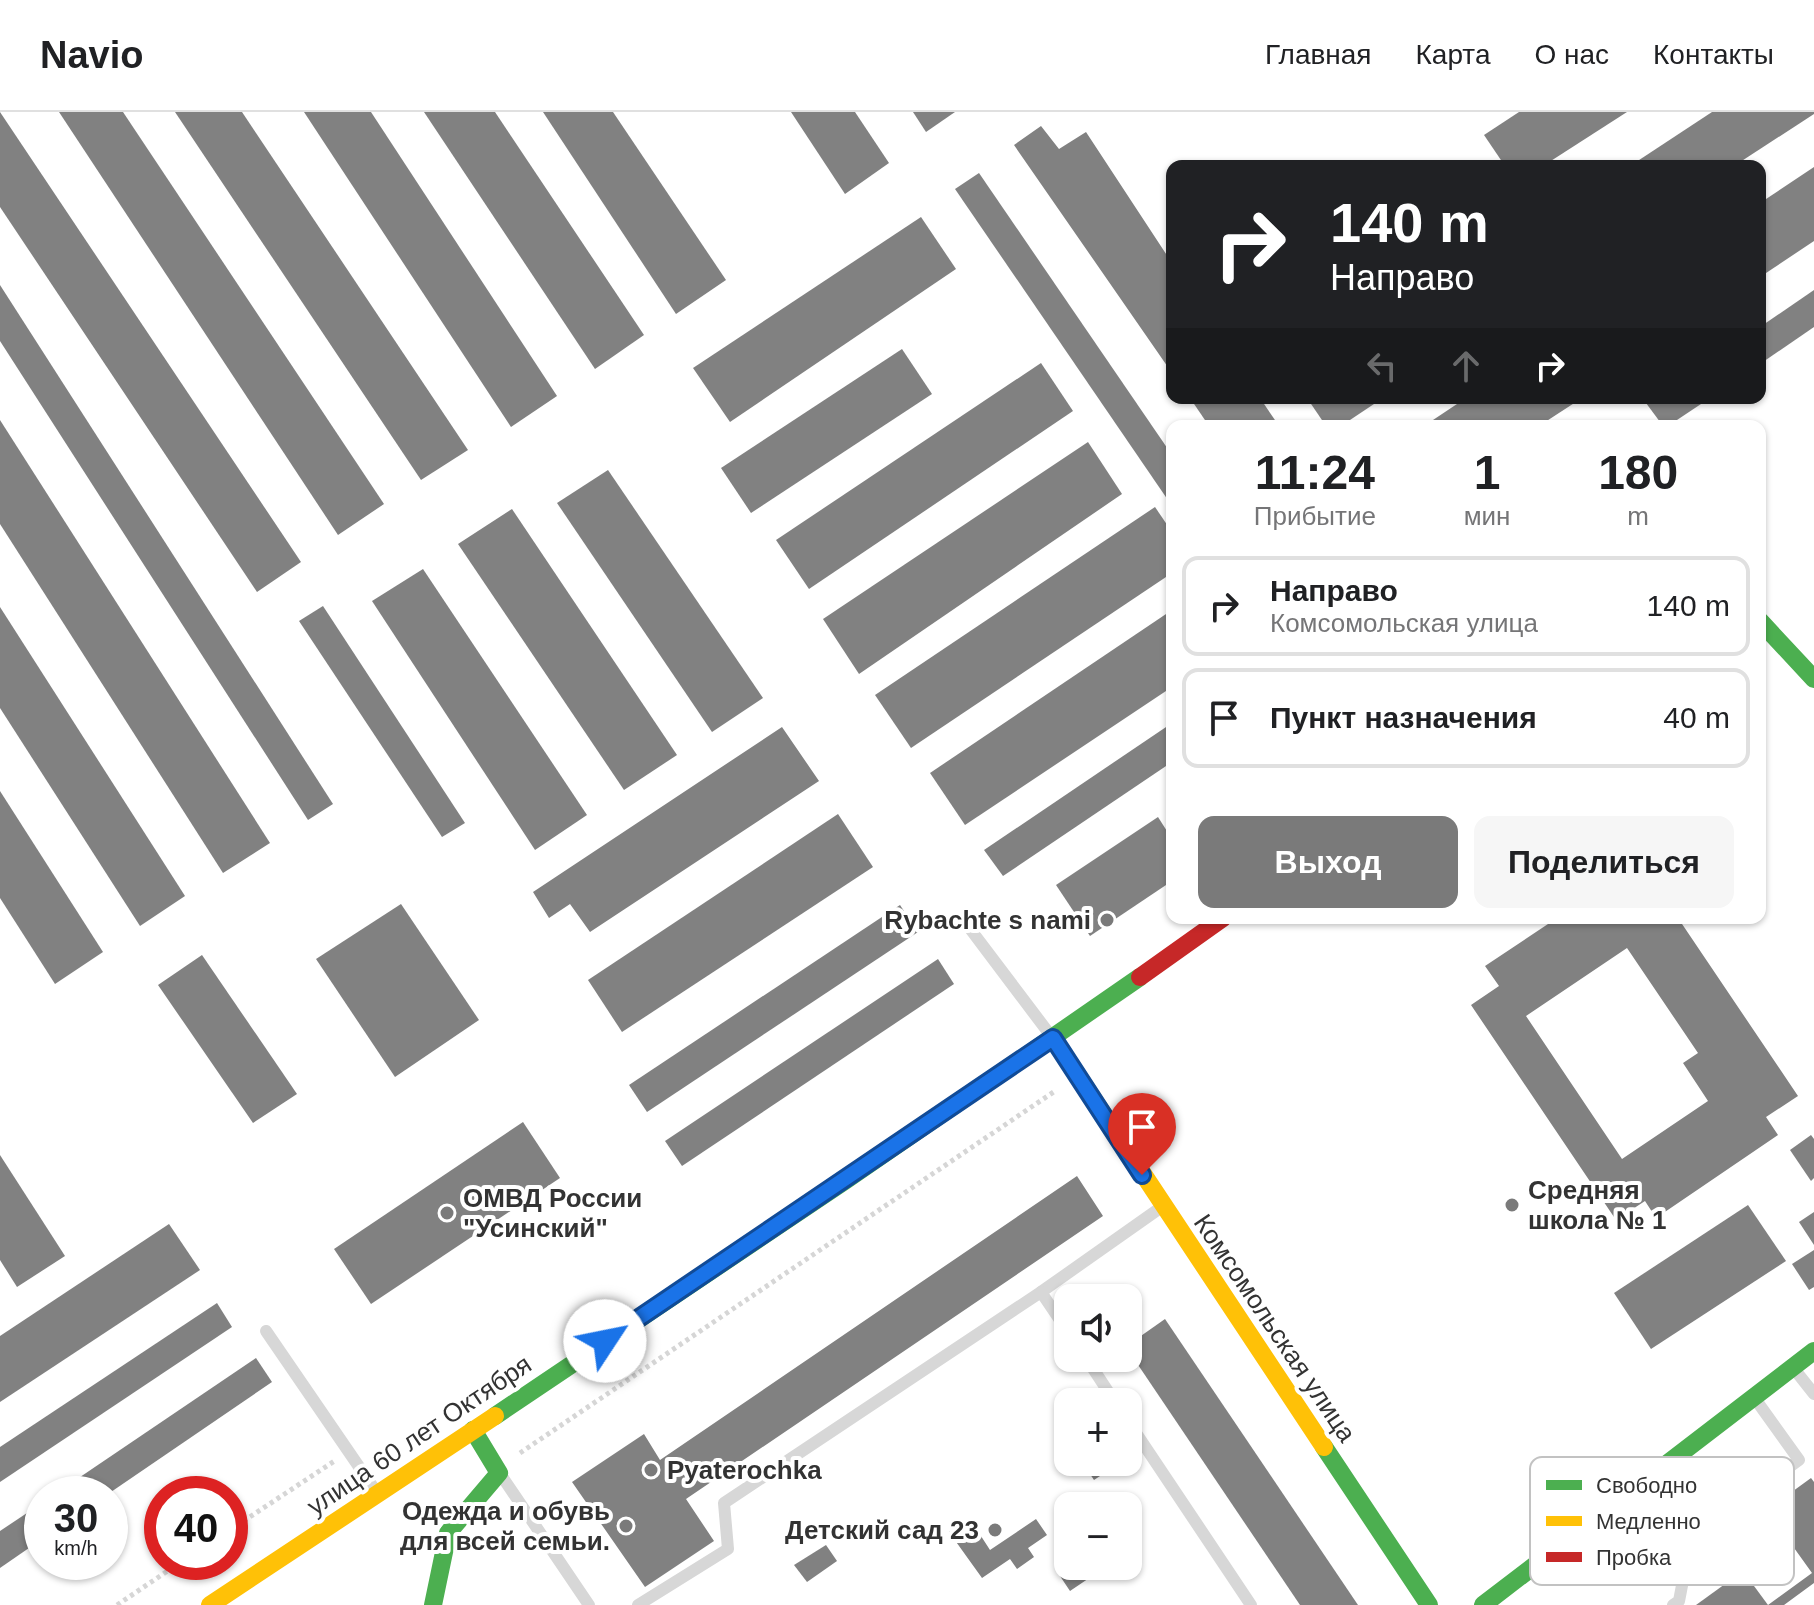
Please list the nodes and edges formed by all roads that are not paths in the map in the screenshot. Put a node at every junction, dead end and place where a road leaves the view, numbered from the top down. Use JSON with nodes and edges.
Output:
{"nodes":[{"id":1,"x":1766,"y":627,"type":"edge"},
{"id":2,"x":1814,"y":679,"type":"edge"},
{"id":3,"x":1214,"y":924,"type":"edge"},
{"id":4,"x":971,"y":930,"type":"dead end"},
{"id":5,"x":1053,"y":1038,"type":"junction"},
{"id":6,"x":1163,"y":1206,"type":"junction"},
{"id":7,"x":1041,"y":1292,"type":"junction"},
{"id":8,"x":1054,"y":1311,"type":"edge"},
{"id":9,"x":266,"y":1331,"type":"dead end"},
{"id":10,"x":1814,"y":1351,"type":"edge"},
{"id":11,"x":1794,"y":1367,"type":"junction"},
{"id":12,"x":1814,"y":1394,"type":"edge"},
{"id":13,"x":1754,"y":1397,"type":"junction"},
{"id":14,"x":473,"y":1430,"type":"junction"},
{"id":15,"x":1142,"y":1442,"type":"edge"},
{"id":16,"x":1814,"y":1456,"type":"edge"},
{"id":17,"x":1676,"y":1457,"type":"edge"},
{"id":18,"x":1799,"y":1460,"type":"junction"},
{"id":19,"x":1794,"y":1464,"type":"edge"},
{"id":20,"x":499,"y":1473,"type":"junction"},
{"id":21,"x":378,"y":1495,"type":"junction"},
{"id":22,"x":1530,"y":1569,"type":"edge"},
{"id":23,"x":1682,"y":1585,"type":"edge"},
{"id":24,"x":584,"y":1602,"type":"edge"},
{"id":25,"x":210,"y":1605,"type":"edge"},
{"id":26,"x":433,"y":1605,"type":"edge"},
{"id":27,"x":638,"y":1605,"type":"edge"},
{"id":28,"x":1251,"y":1605,"type":"edge"},
{"id":29,"x":1429,"y":1605,"type":"edge"},
{"id":30,"x":1483,"y":1605,"type":"edge"},
{"id":31,"x":1673,"y":1605,"type":"edge"}],
"edges":[{"from":1,"to":2,"type":"street"},
{"from":3,"to":5,"type":"street","name":"улица 60 лет Октября"},
{"from":4,"to":5,"type":"lane"},
{"from":5,"to":6,"type":"street","name":"Комсомольская улица"},
{"from":5,"to":14,"type":"street","name":"улица 60 лет Октября"},
{"from":6,"to":7,"type":"lane"},
{"from":6,"to":29,"type":"street","name":"Комсомольская улица"},
{"from":7,"to":8,"type":"lane"},
{"from":7,"to":27,"type":"lane"},
{"from":9,"to":21,"type":"lane"},
{"from":10,"to":11,"type":"street"},
{"from":11,"to":12,"type":"lane"},
{"from":11,"to":13,"type":"street"},
{"from":13,"to":17,"type":"street"},
{"from":13,"to":18,"type":"lane"},
{"from":14,"to":20,"type":"street"},
{"from":14,"to":21,"type":"street","name":"улица 60 лет Октября"},
{"from":15,"to":28,"type":"lane"},
{"from":16,"to":18,"type":"lane"},
{"from":18,"to":19,"type":"lane"},
{"from":20,"to":24,"type":"lane"},
{"from":20,"to":26,"type":"street"},
{"from":21,"to":25,"type":"street","name":"улица 60 лет Октября"},
{"from":22,"to":30,"type":"street"},
{"from":23,"to":31,"type":"lane"}]}
